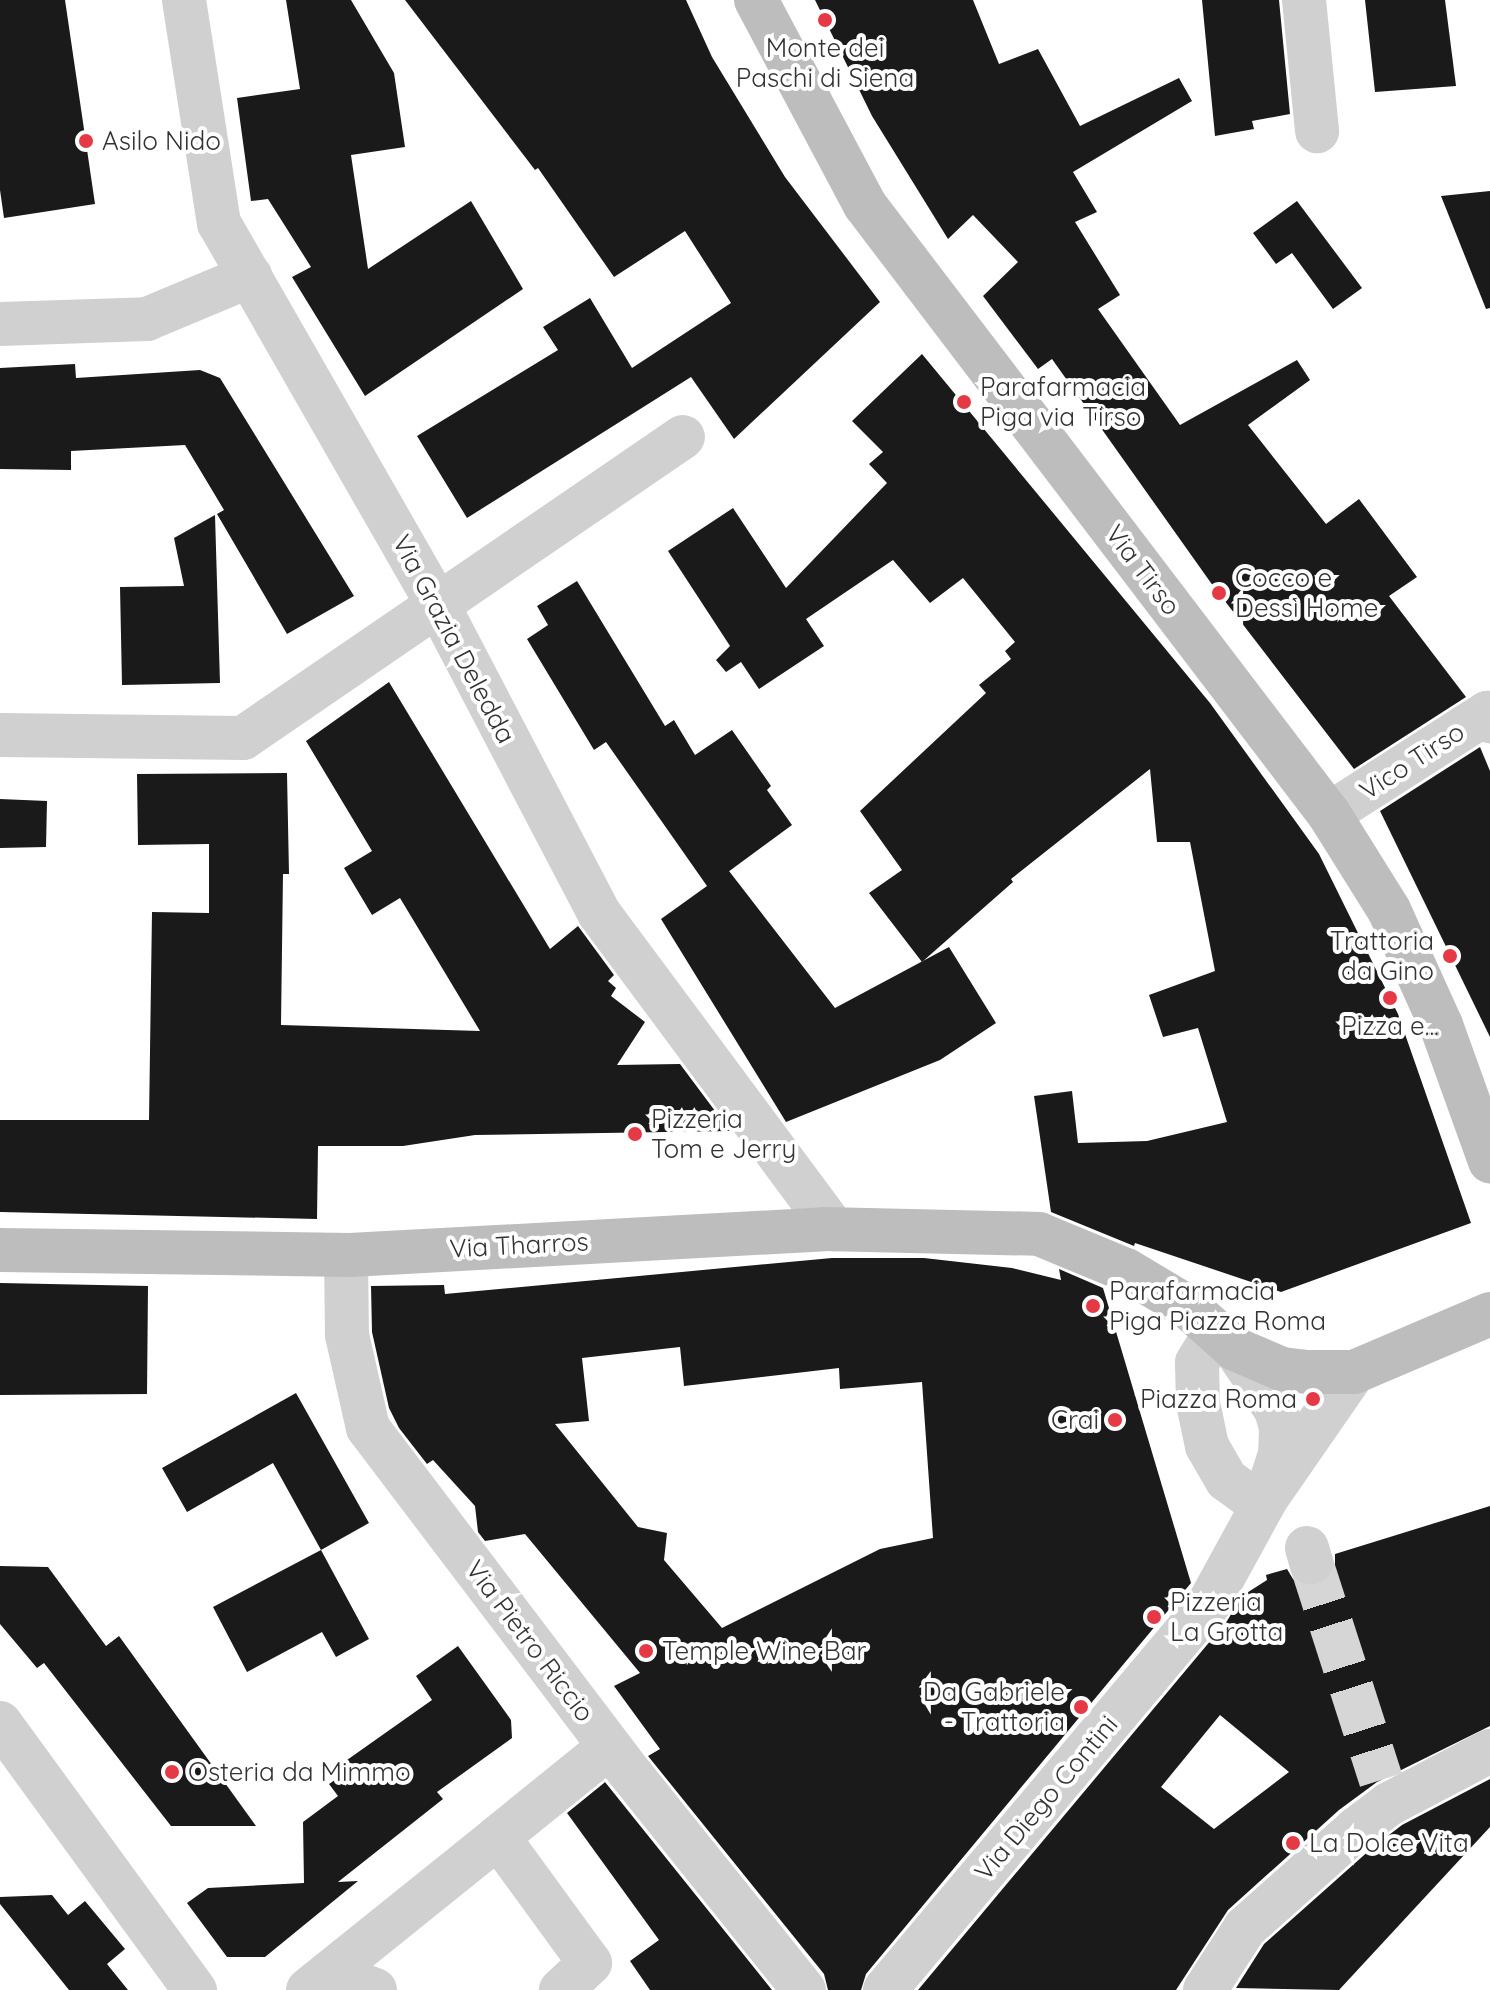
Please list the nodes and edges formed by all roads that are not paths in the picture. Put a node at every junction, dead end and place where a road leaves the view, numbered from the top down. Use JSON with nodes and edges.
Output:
{"nodes":[{"id":1,"x":184,"y":0,"type":"edge"},
{"id":2,"x":1304,"y":0,"type":"edge"},
{"id":3,"x":769,"y":4,"type":"edge"},
{"id":4,"x":1317,"y":131,"type":"dead end"},
{"id":5,"x":250,"y":276,"type":"junction"},
{"id":6,"x":0,"y":324,"type":"edge"},
{"id":7,"x":683,"y":437,"type":"dead end"},
{"id":8,"x":438,"y":605,"type":"junction"},
{"id":9,"x":1490,"y":721,"type":"edge"},
{"id":10,"x":0,"y":735,"type":"edge"},
{"id":11,"x":1329,"y":814,"type":"junction"},
{"id":12,"x":1490,"y":1161,"type":"edge"},
{"id":13,"x":834,"y":1229,"type":"junction"},
{"id":14,"x":0,"y":1250,"type":"edge"},
{"id":15,"x":346,"y":1255,"type":"junction"},
{"id":16,"x":1490,"y":1314,"type":"edge"},
{"id":17,"x":1226,"y":1340,"type":"junction"},
{"id":18,"x":1354,"y":1372,"type":"junction"},
{"id":19,"x":1264,"y":1502,"type":"junction"},
{"id":20,"x":0,"y":1723,"type":"edge"},
{"id":21,"x":609,"y":1747,"type":"junction"},
{"id":22,"x":1490,"y":1751,"type":"edge"},
{"id":23,"x":498,"y":1837,"type":"junction"},
{"id":24,"x":319,"y":1981,"type":"edge"},
{"id":25,"x":195,"y":1990,"type":"edge"},
{"id":26,"x":375,"y":1990,"type":"edge"},
{"id":27,"x":561,"y":1990,"type":"edge"},
{"id":28,"x":804,"y":1990,"type":"edge"},
{"id":29,"x":885,"y":1990,"type":"edge"},
{"id":30,"x":1205,"y":1990,"type":"edge"}],
"edges":[{"from":1,"to":5,"type":"street","name":"Via Grazia Deledda"},
{"from":2,"to":4,"type":"street"},
{"from":3,"to":11,"type":"street","name":"Via Tirso"},
{"from":5,"to":6,"type":"street"},
{"from":5,"to":8,"type":"street","name":"Via Grazia Deledda"},
{"from":7,"to":8,"type":"street"},
{"from":8,"to":10,"type":"street"},
{"from":8,"to":13,"type":"street","name":"Via Grazia Deledda"},
{"from":9,"to":11,"type":"street","name":"Vico Tirso"},
{"from":11,"to":12,"type":"street","name":"Via Tirso"},
{"from":13,"to":15,"type":"street","name":"Via Tharros"},
{"from":13,"to":17,"type":"street","name":"Via Tharros"},
{"from":14,"to":15,"type":"street","name":"Via Tharros"},
{"from":15,"to":21,"type":"street","name":"Via Pietro Riccio"},
{"from":16,"to":18,"type":"street"},
{"from":17,"to":18,"type":"street"},
{"from":17,"to":19,"type":"street"},
{"from":17,"to":19,"type":"street"},
{"from":18,"to":19,"type":"street"},
{"from":19,"to":29,"type":"street","name":"Via Diego Contini"},
{"from":20,"to":25,"type":"street"},
{"from":21,"to":23,"type":"street"},
{"from":21,"to":28,"type":"street","name":"Via Pietro Riccio"},
{"from":22,"to":30,"type":"street"},
{"from":23,"to":24,"type":"street"},
{"from":23,"to":27,"type":"street"},
{"from":24,"to":26,"type":"street"}]}
